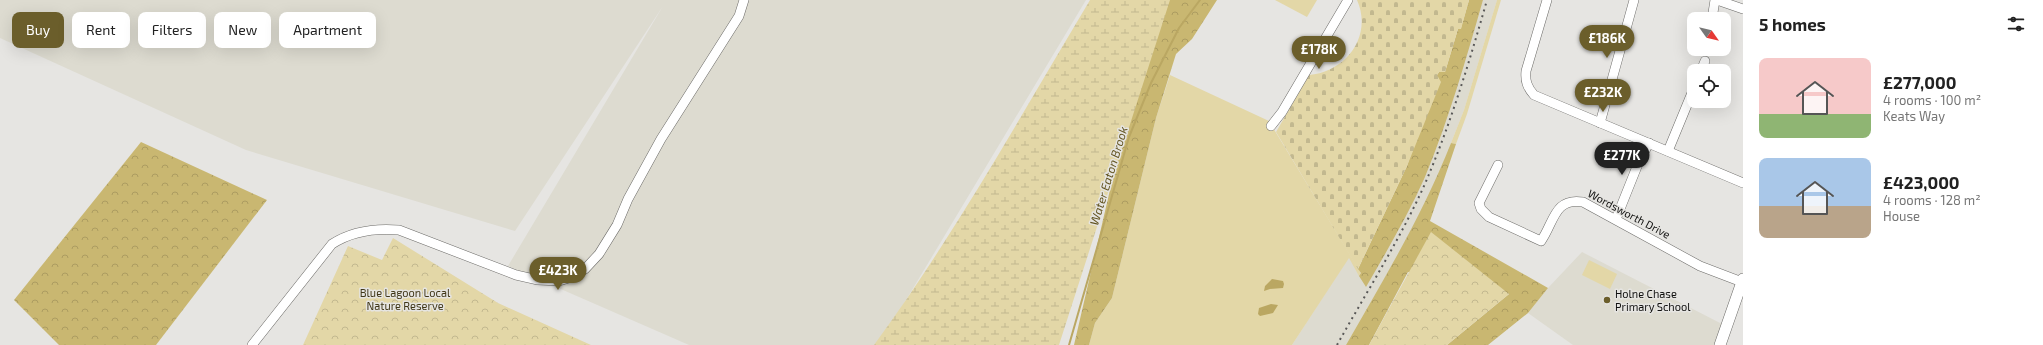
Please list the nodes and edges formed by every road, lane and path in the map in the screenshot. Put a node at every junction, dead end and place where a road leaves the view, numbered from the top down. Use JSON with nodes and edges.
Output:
{"nodes":[{"id":1,"x":744,"y":0,"type":"edge"},
{"id":2,"x":1348,"y":0,"type":"edge"},
{"id":3,"x":1547,"y":0,"type":"edge"},
{"id":4,"x":1634,"y":0,"type":"edge"},
{"id":5,"x":1716,"y":0,"type":"edge"},
{"id":6,"x":1743,"y":9,"type":"edge"},
{"id":7,"x":1713,"y":12,"type":"edge"},
{"id":8,"x":1705,"y":61,"type":"dead end"},
{"id":9,"x":1704,"y":64,"type":"edge"},
{"id":10,"x":1687,"y":105,"type":"edge"},
{"id":11,"x":1600,"y":123,"type":"junction"},
{"id":12,"x":1271,"y":126,"type":"dead end"},
{"id":13,"x":1649,"y":143,"type":"junction"},
{"id":14,"x":1668,"y":151,"type":"junction"},
{"id":15,"x":1498,"y":165,"type":"dead end"},
{"id":16,"x":1743,"y":182,"type":"edge"},
{"id":17,"x":1616,"y":219,"type":"junction"},
{"id":18,"x":1743,"y":280,"type":"edge"},
{"id":19,"x":252,"y":345,"type":"edge"},
{"id":20,"x":1720,"y":345,"type":"edge"}],
"edges":[{"from":1,"to":19,"type":"street"},
{"from":2,"to":12,"type":"street"},
{"from":3,"to":11,"type":"street"},
{"from":4,"to":11,"type":"street"},
{"from":5,"to":6,"type":"street"},
{"from":5,"to":7,"type":"street"},
{"from":8,"to":9,"type":"street"},
{"from":10,"to":14,"type":"street"},
{"from":11,"to":13,"type":"street"},
{"from":13,"to":14,"type":"street"},
{"from":13,"to":17,"type":"street"},
{"from":14,"to":16,"type":"street"},
{"from":15,"to":17,"type":"street","name":"Wordsworth Drive"},
{"from":17,"to":18,"type":"street","name":"Wordsworth Drive"},
{"from":18,"to":20,"type":"main road"}]}
